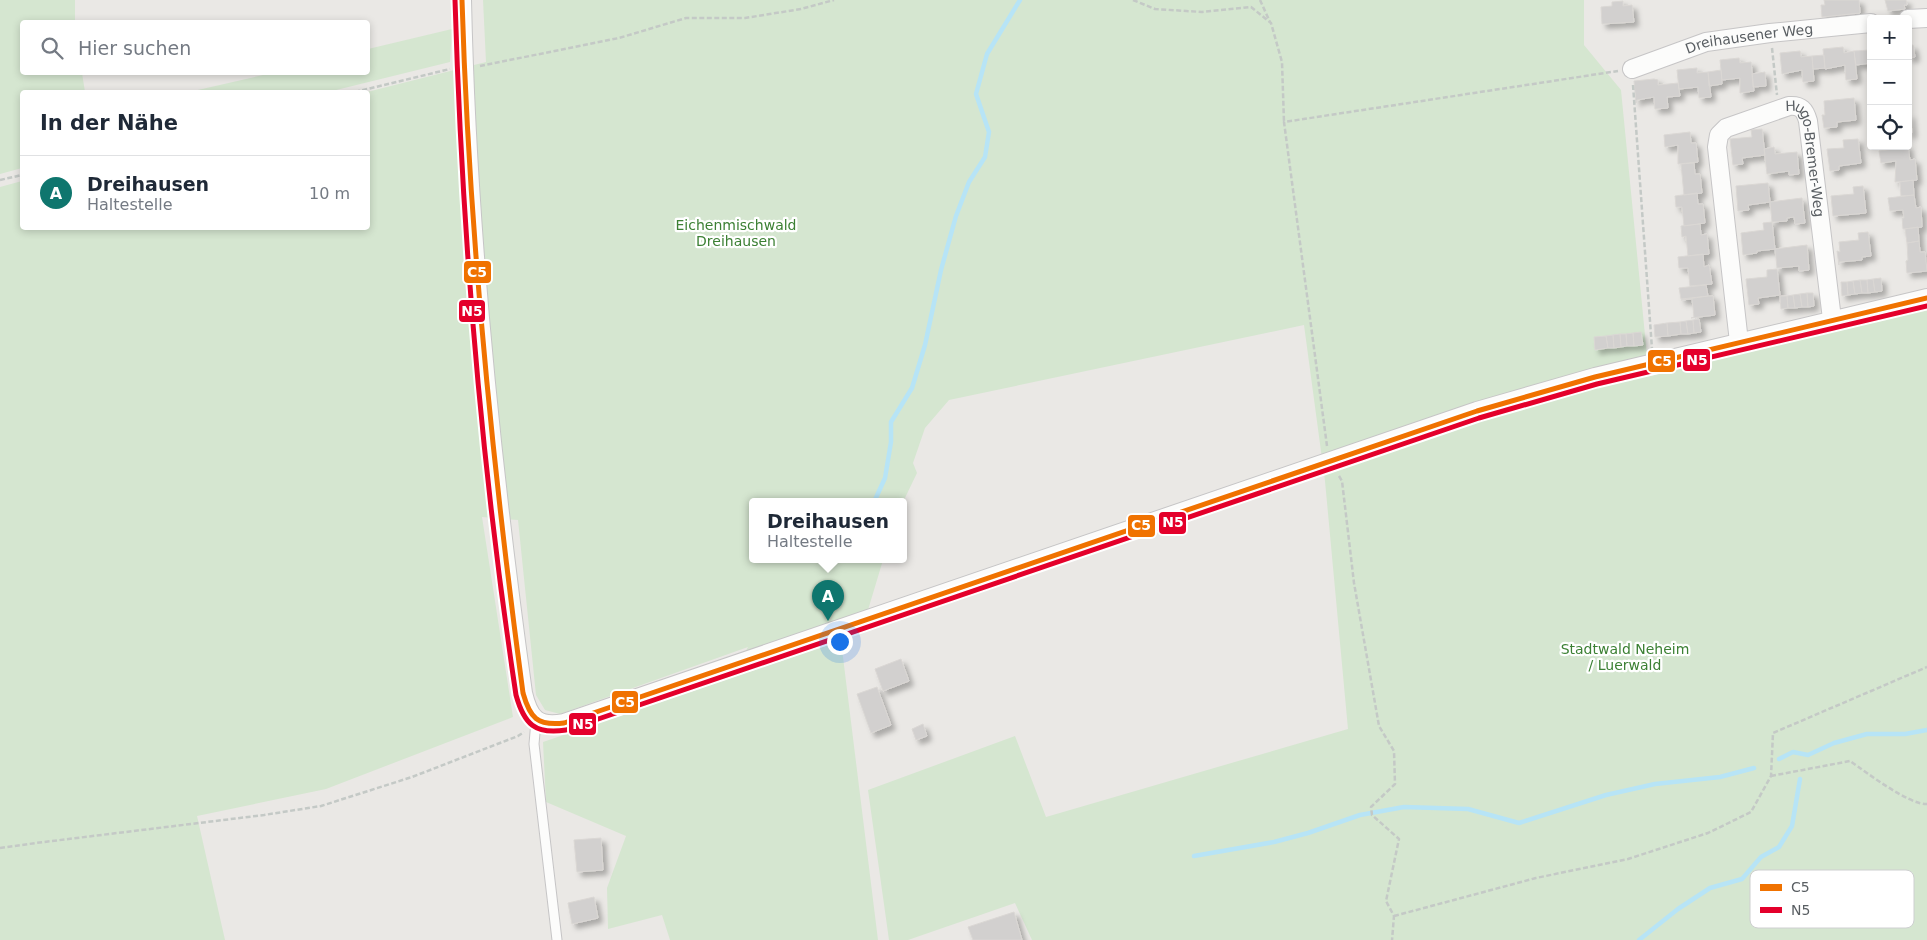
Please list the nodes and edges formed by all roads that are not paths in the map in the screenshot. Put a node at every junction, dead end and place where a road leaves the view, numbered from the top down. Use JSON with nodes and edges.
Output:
{"nodes":[{"id":1,"x":462,"y":0,"type":"edge"},
{"id":2,"x":1927,"y":18,"type":"edge"},
{"id":3,"x":1912,"y":20,"type":"edge"},
{"id":4,"x":1867,"y":23,"type":"edge"},
{"id":5,"x":1632,"y":68,"type":"road end"},
{"id":6,"x":1927,"y":298,"type":"edge"},
{"id":7,"x":1832,"y":319,"type":"junction"},
{"id":8,"x":1739,"y":342,"type":"junction"},
{"id":9,"x":536,"y":721,"type":"junction"},
{"id":10,"x":556,"y":940,"type":"edge"}],
"edges":[{"from":1,"to":9,"type":"street"},
{"from":2,"to":3,"type":"street"},
{"from":4,"to":5,"type":"street","name":"Dreihausener Weg"},
{"from":6,"to":7,"type":"street"},
{"from":7,"to":8,"type":"street"},
{"from":7,"to":8,"type":"street","name":"Hugo-Bremer-Weg"},
{"from":8,"to":9,"type":"street"},
{"from":9,"to":10,"type":"lane"}]}
